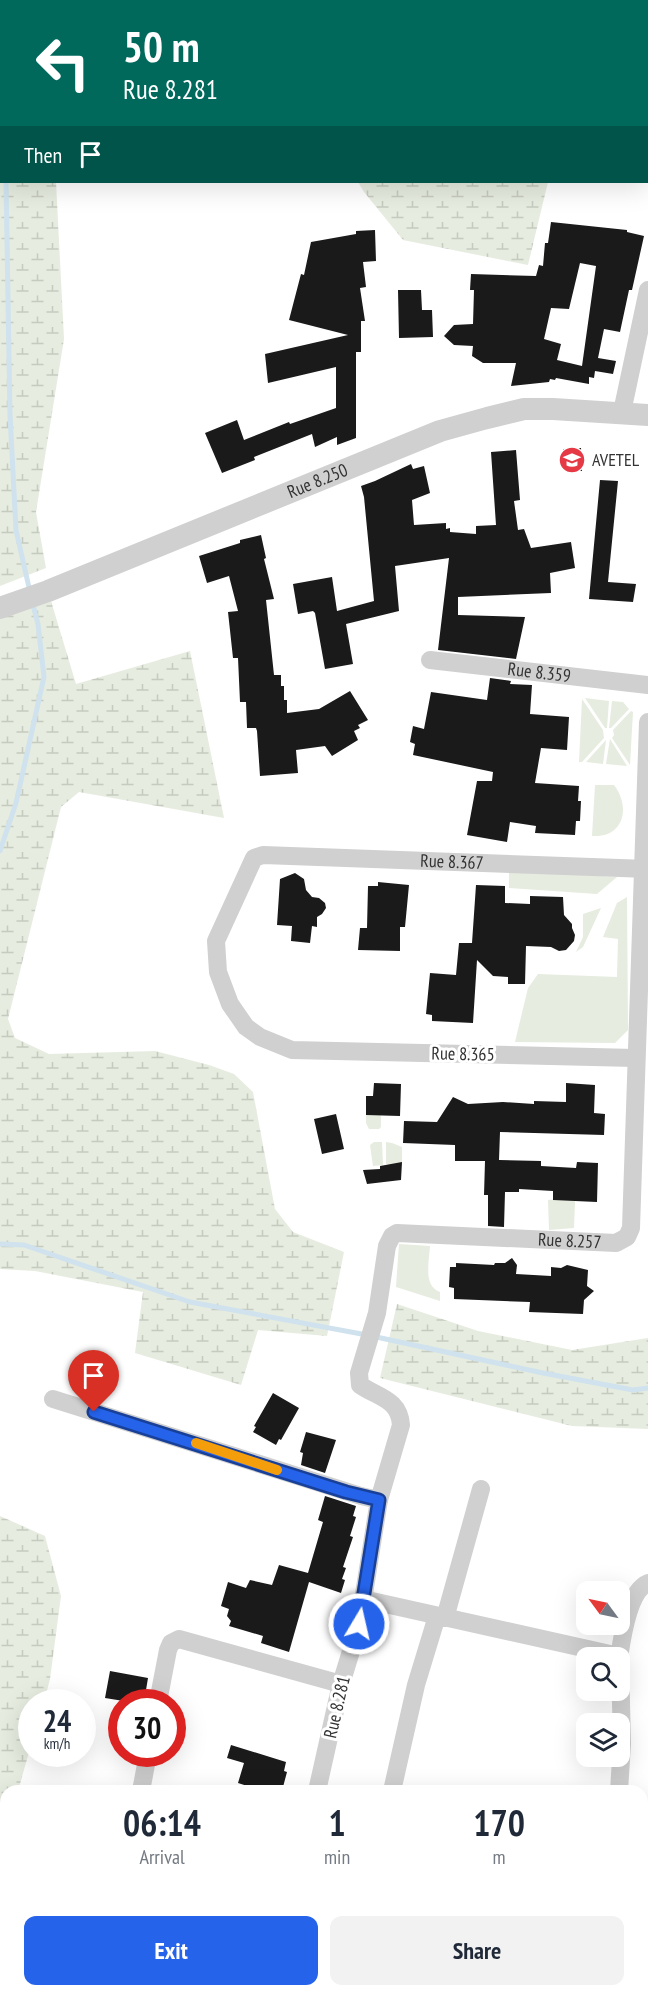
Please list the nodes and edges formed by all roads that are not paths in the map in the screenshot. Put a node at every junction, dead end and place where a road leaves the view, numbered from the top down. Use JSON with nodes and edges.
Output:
{"nodes":[{"id":1,"x":648,"y":290,"type":"edge"},
{"id":2,"x":622,"y":412,"type":"junction"},
{"id":3,"x":648,"y":415,"type":"edge"},
{"id":4,"x":0,"y":608,"type":"edge"},
{"id":5,"x":430,"y":660,"type":"dead end"},
{"id":6,"x":648,"y":686,"type":"edge"},
{"id":7,"x":648,"y":722,"type":"edge"},
{"id":8,"x":646,"y":869,"type":"edge"},
{"id":9,"x":292,"y":1050,"type":"joint"},
{"id":10,"x":635,"y":1058,"type":"junction"},
{"id":11,"x":392,"y":1236,"type":"joint"},
{"id":12,"x":52,"y":1399,"type":"dead end"},
{"id":13,"x":481,"y":1490,"type":"dead end"},
{"id":14,"x":379,"y":1500,"type":"junction"},
{"id":15,"x":648,"y":1583,"type":"edge"},
{"id":16,"x":363,"y":1599,"type":"junction"},
{"id":17,"x":441,"y":1617,"type":"junction"},
{"id":18,"x":621,"y":1647,"type":"edge"},
{"id":19,"x":576,"y":1648,"type":"edge"},
{"id":20,"x":341,"y":1684,"type":"junction"},
{"id":21,"x":160,"y":1689,"type":"edge"},
{"id":22,"x":620,"y":1701,"type":"edge"},
{"id":23,"x":146,"y":1767,"type":"edge"},
{"id":24,"x":142,"y":1785,"type":"edge"},
{"id":25,"x":318,"y":1785,"type":"edge"},
{"id":26,"x":393,"y":1785,"type":"edge"},
{"id":27,"x":619,"y":1785,"type":"edge"}],
"edges":[{"from":1,"to":2,"type":"street"},
{"from":2,"to":3,"type":"street","name":"Rue 8.250"},
{"from":2,"to":4,"type":"street","name":"Rue 8.250"},
{"from":5,"to":6,"type":"street","name":"Rue 8.359"},
{"from":7,"to":8,"type":"street","name":"Rue 8.257"},
{"from":8,"to":9,"type":"street","name":"Rue 8.367"},
{"from":8,"to":10,"type":"street","name":"Rue 8.257"},
{"from":9,"to":10,"type":"street","name":"Rue 8.365"},
{"from":10,"to":11,"type":"street","name":"Rue 8.257"},
{"from":11,"to":14,"type":"street","name":"Rue 8.281"},
{"from":12,"to":14,"type":"street"},
{"from":13,"to":17,"type":"street"},
{"from":14,"to":16,"type":"street","name":"Rue 8.281"},
{"from":15,"to":18,"type":"street"},
{"from":16,"to":17,"type":"street"},
{"from":16,"to":20,"type":"street","name":"Rue 8.281"},
{"from":17,"to":19,"type":"street"},
{"from":17,"to":26,"type":"street"},
{"from":20,"to":21,"type":"street"},
{"from":20,"to":25,"type":"street","name":"Rue 8.281"},
{"from":22,"to":27,"type":"street"},
{"from":23,"to":24,"type":"street"}]}
